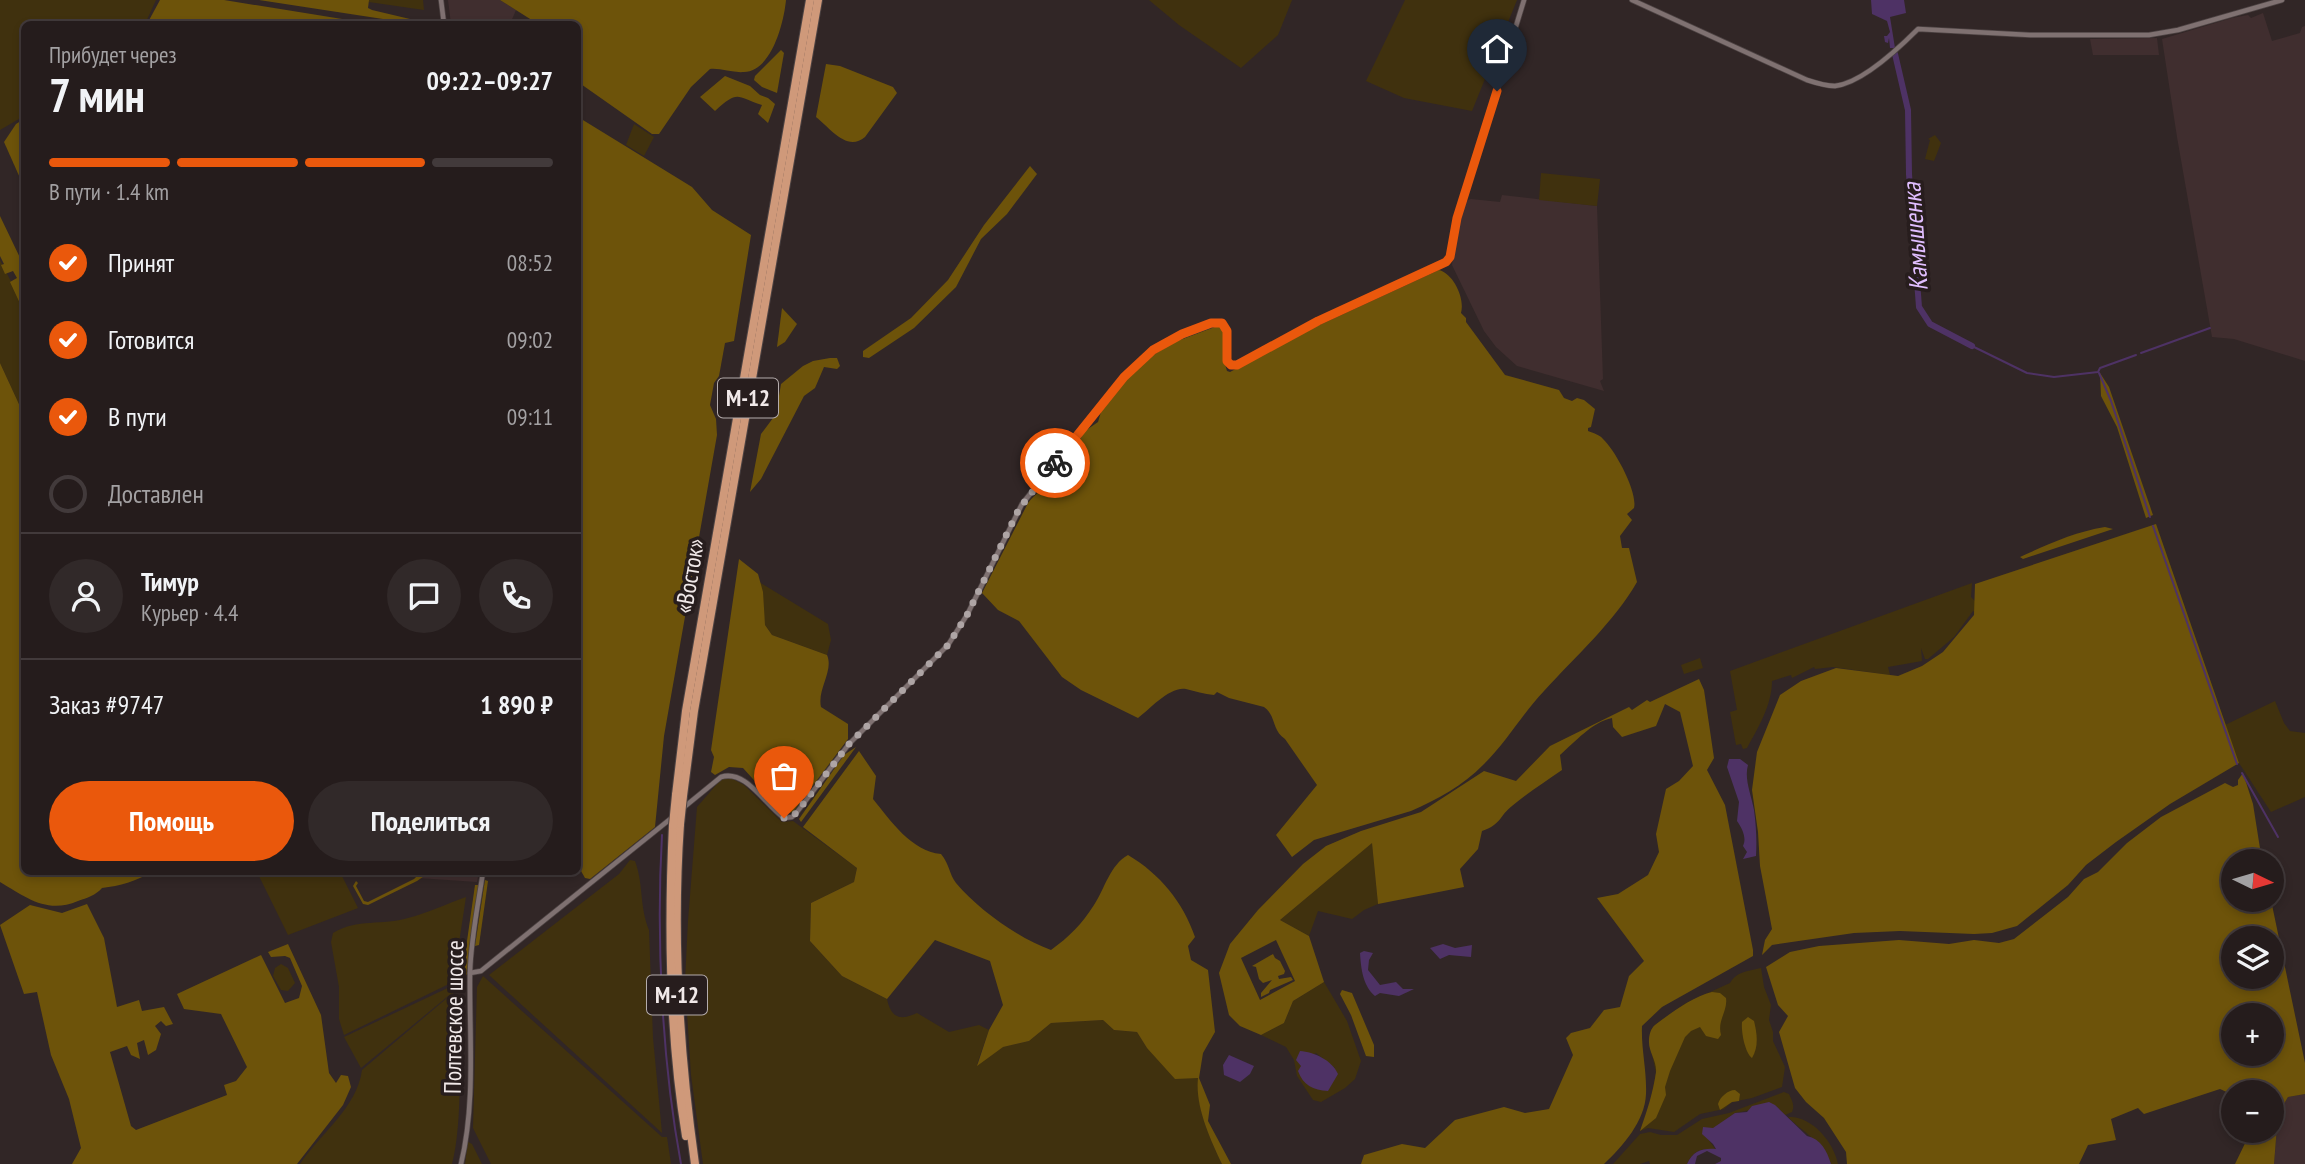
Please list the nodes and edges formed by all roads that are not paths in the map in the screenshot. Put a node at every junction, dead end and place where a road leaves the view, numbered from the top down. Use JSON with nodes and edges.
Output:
{"nodes":[{"id":1,"x":441,"y":0,"type":"edge"},
{"id":2,"x":810,"y":0,"type":"edge"},
{"id":3,"x":818,"y":0,"type":"edge"},
{"id":4,"x":1524,"y":0,"type":"edge"},
{"id":5,"x":1632,"y":0,"type":"edge"},
{"id":6,"x":2282,"y":0,"type":"edge"},
{"id":7,"x":444,"y":21,"type":"edge"},
{"id":8,"x":679,"y":795,"type":"junction"},
{"id":9,"x":483,"y":875,"type":"edge"},
{"id":10,"x":470,"y":973,"type":"junction"},
{"id":11,"x":461,"y":1164,"type":"edge"},
{"id":12,"x":693,"y":1164,"type":"edge"}],
"edges":[{"from":1,"to":7,"type":"street"},
{"from":2,"to":8,"type":"highway","name":"«Восток»","number":"М-12"},
{"from":3,"to":8,"type":"highway","name":"«Восток»","number":"М-12"},
{"from":4,"to":10,"type":"street"},
{"from":5,"to":6,"type":"street"},
{"from":8,"to":12,"type":"highway","name":"«Восток»","number":"М-12","bridge":true},
{"from":9,"to":10,"type":"street","name":"Полтевское шоссе"},
{"from":10,"to":11,"type":"street","name":"Полтевское шоссе"}]}
